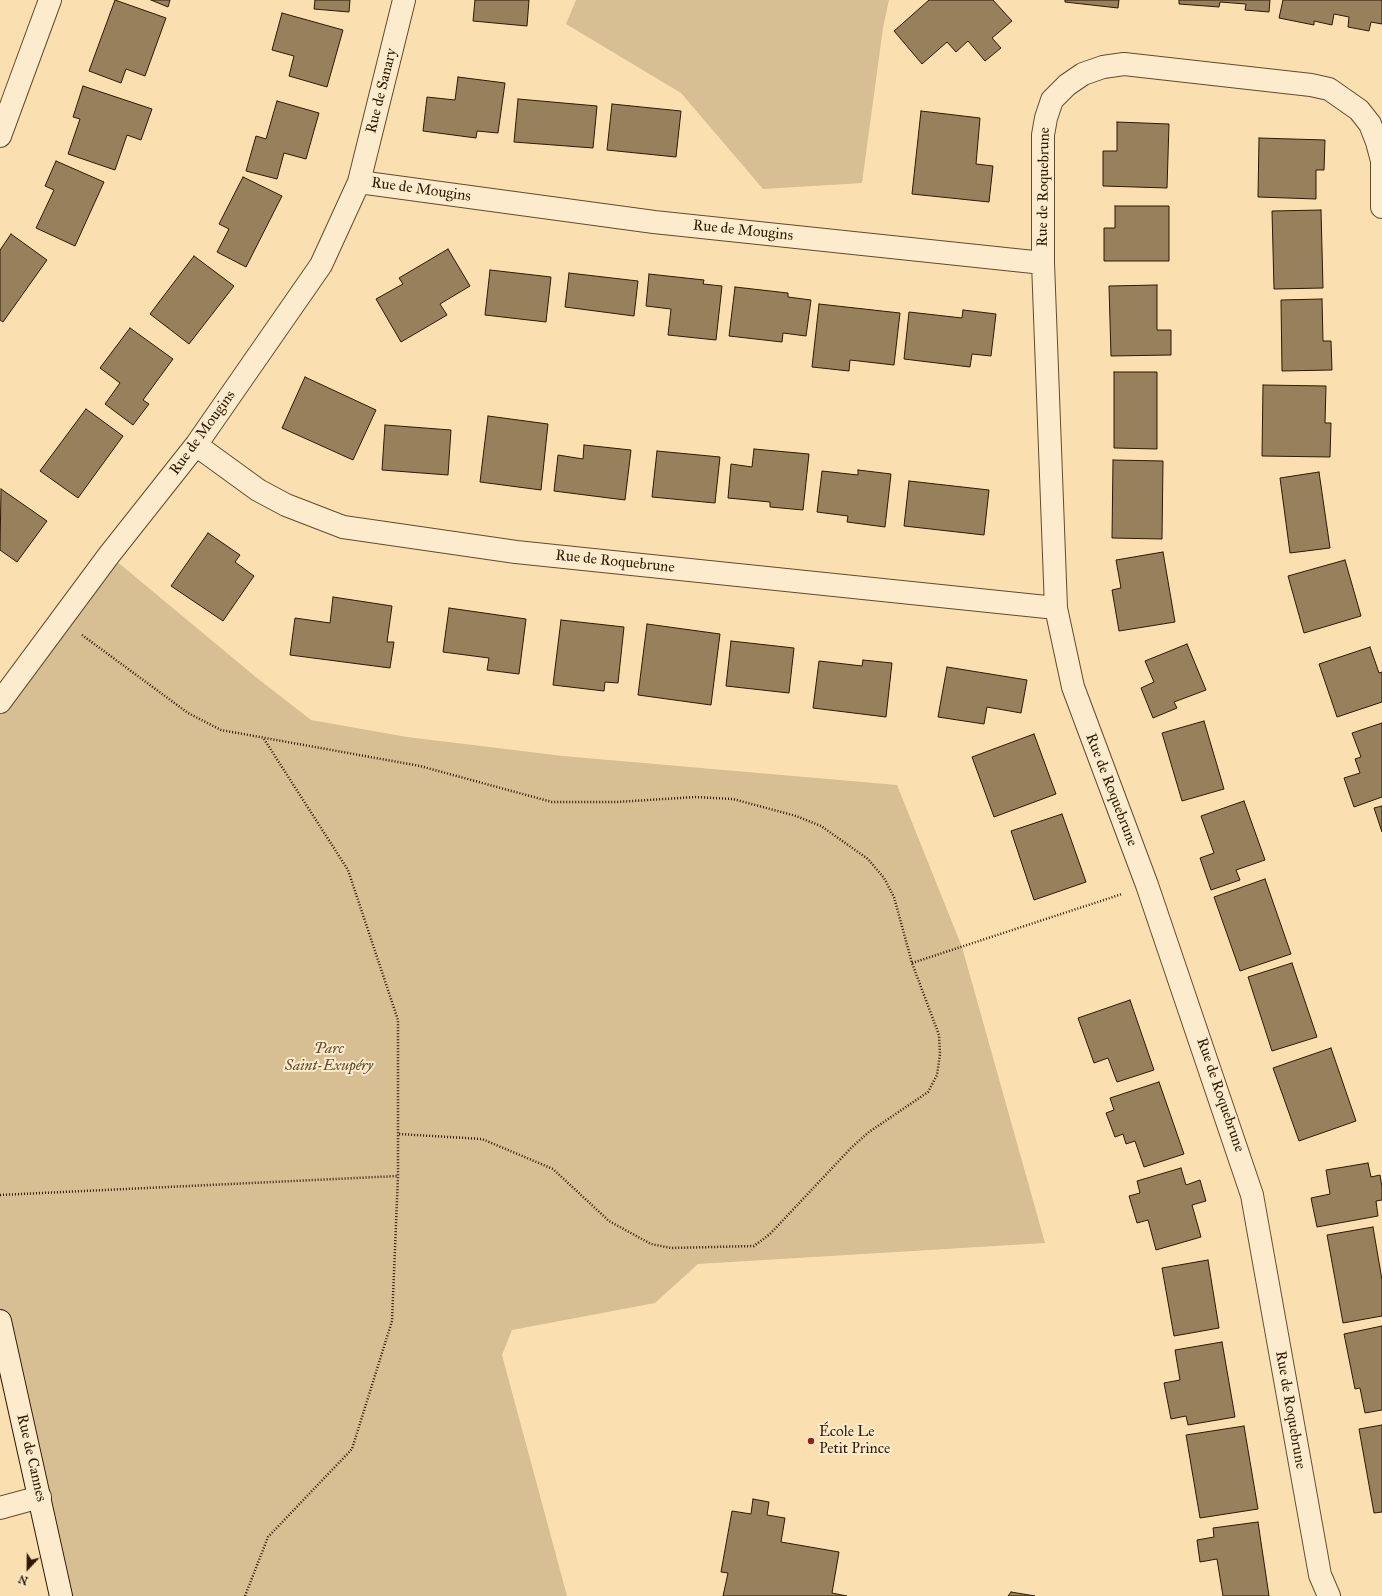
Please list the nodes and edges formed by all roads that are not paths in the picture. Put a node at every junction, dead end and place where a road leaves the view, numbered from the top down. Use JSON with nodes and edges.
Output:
{"nodes":[{"id":1,"x":50,"y":0,"type":"edge"},
{"id":2,"x":404,"y":0,"type":"edge"},
{"id":3,"x":0,"y":136,"type":"edge"},
{"id":4,"x":359,"y":182,"type":"junction"},
{"id":5,"x":1382,"y":207,"type":"edge"},
{"id":6,"x":1043,"y":263,"type":"junction"},
{"id":7,"x":196,"y":445,"type":"junction"},
{"id":8,"x":1056,"y":608,"type":"junction"},
{"id":9,"x":0,"y":702,"type":"edge"},
{"id":10,"x":0,"y":1321,"type":"edge"},
{"id":11,"x":40,"y":1497,"type":"junction"},
{"id":12,"x":0,"y":1508,"type":"edge"},
{"id":13,"x":61,"y":1596,"type":"edge"},
{"id":14,"x":1329,"y":1596,"type":"edge"}],
"edges":[{"from":1,"to":3,"type":"street"},
{"from":2,"to":4,"type":"street","name":"Rue de Sanary"},
{"from":4,"to":6,"type":"street","name":"Rue de Mougins"},
{"from":4,"to":7,"type":"street","name":"Rue de Mougins"},
{"from":5,"to":6,"type":"street","name":"Rue de Roquebrune"},
{"from":6,"to":8,"type":"street","name":"Rue de Roquebrune"},
{"from":7,"to":8,"type":"street","name":"Rue de Roquebrune"},
{"from":7,"to":9,"type":"street","name":"Rue de Mougins"},
{"from":8,"to":14,"type":"street","name":"Rue de Roquebrune"},
{"from":10,"to":11,"type":"street","name":"Rue de Cannes"},
{"from":11,"to":12,"type":"street"},
{"from":11,"to":13,"type":"street","name":"Rue de Cannes"}]}
